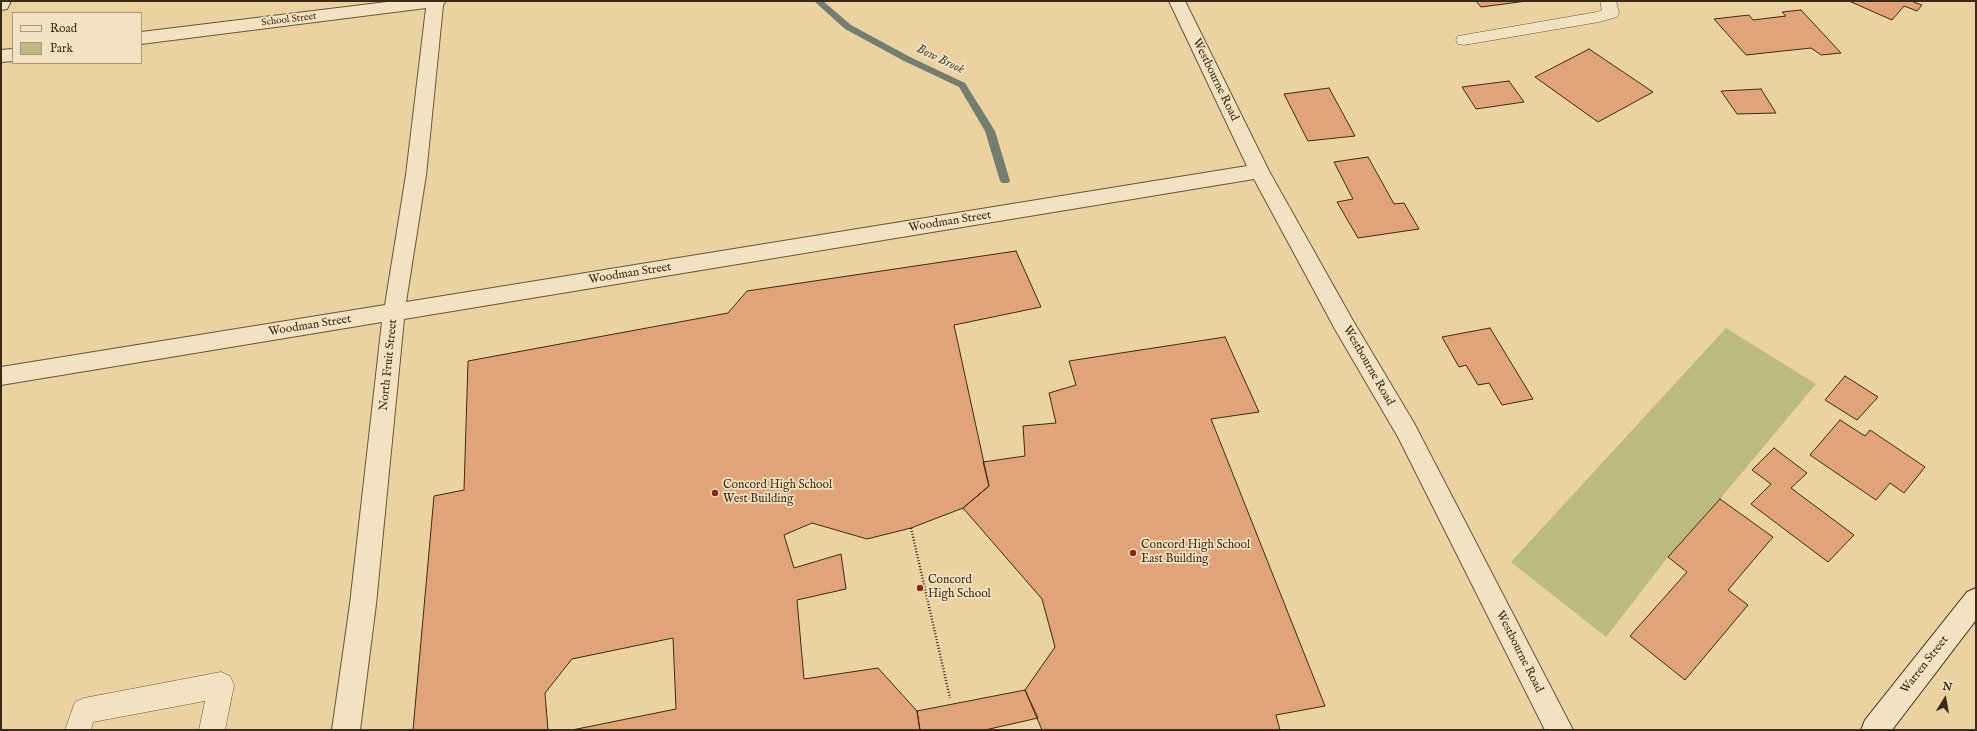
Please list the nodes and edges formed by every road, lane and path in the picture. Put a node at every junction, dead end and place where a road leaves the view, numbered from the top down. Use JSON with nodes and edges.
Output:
{"nodes":[{"id":1,"x":3,"y":1,"type":"edge"},
{"id":2,"x":436,"y":1,"type":"edge"},
{"id":3,"x":1177,"y":1,"type":"edge"},
{"id":4,"x":1608,"y":1,"type":"edge"},
{"id":5,"x":1,"y":5,"type":"edge"},
{"id":6,"x":142,"y":38,"type":"edge"},
{"id":7,"x":1464,"y":40,"type":"dead end"},
{"id":8,"x":12,"y":55,"type":"edge"},
{"id":9,"x":1,"y":56,"type":"edge"},
{"id":10,"x":1259,"y":171,"type":"junction"},
{"id":11,"x":394,"y":313,"type":"junction"},
{"id":12,"x":1,"y":376,"type":"edge"},
{"id":13,"x":911,"y":528,"type":"dead end"},
{"id":14,"x":1976,"y":600,"type":"edge"},
{"id":15,"x":950,"y":698,"type":"dead end"},
{"id":16,"x":78,"y":730,"type":"edge"},
{"id":17,"x":212,"y":730,"type":"edge"},
{"id":18,"x":346,"y":730,"type":"edge"},
{"id":19,"x":1559,"y":730,"type":"edge"},
{"id":20,"x":1875,"y":730,"type":"edge"}],
"edges":[{"from":1,"to":5,"type":"street"},
{"from":2,"to":6,"type":"street","name":"School Street"},
{"from":2,"to":11,"type":"street","name":"North Fruit Street"},
{"from":3,"to":10,"type":"street","name":"Westbourne Road"},
{"from":4,"to":7,"type":"lane"},
{"from":8,"to":9,"type":"street"},
{"from":10,"to":11,"type":"street","name":"Woodman Street"},
{"from":10,"to":19,"type":"street","name":"Westbourne Road"},
{"from":11,"to":12,"type":"street","name":"Woodman Street"},
{"from":11,"to":18,"type":"street","name":"North Fruit Street"},
{"from":13,"to":15,"type":"path"},
{"from":14,"to":20,"type":"street","name":"Warren Street"},
{"from":16,"to":17,"type":"lane"}]}
